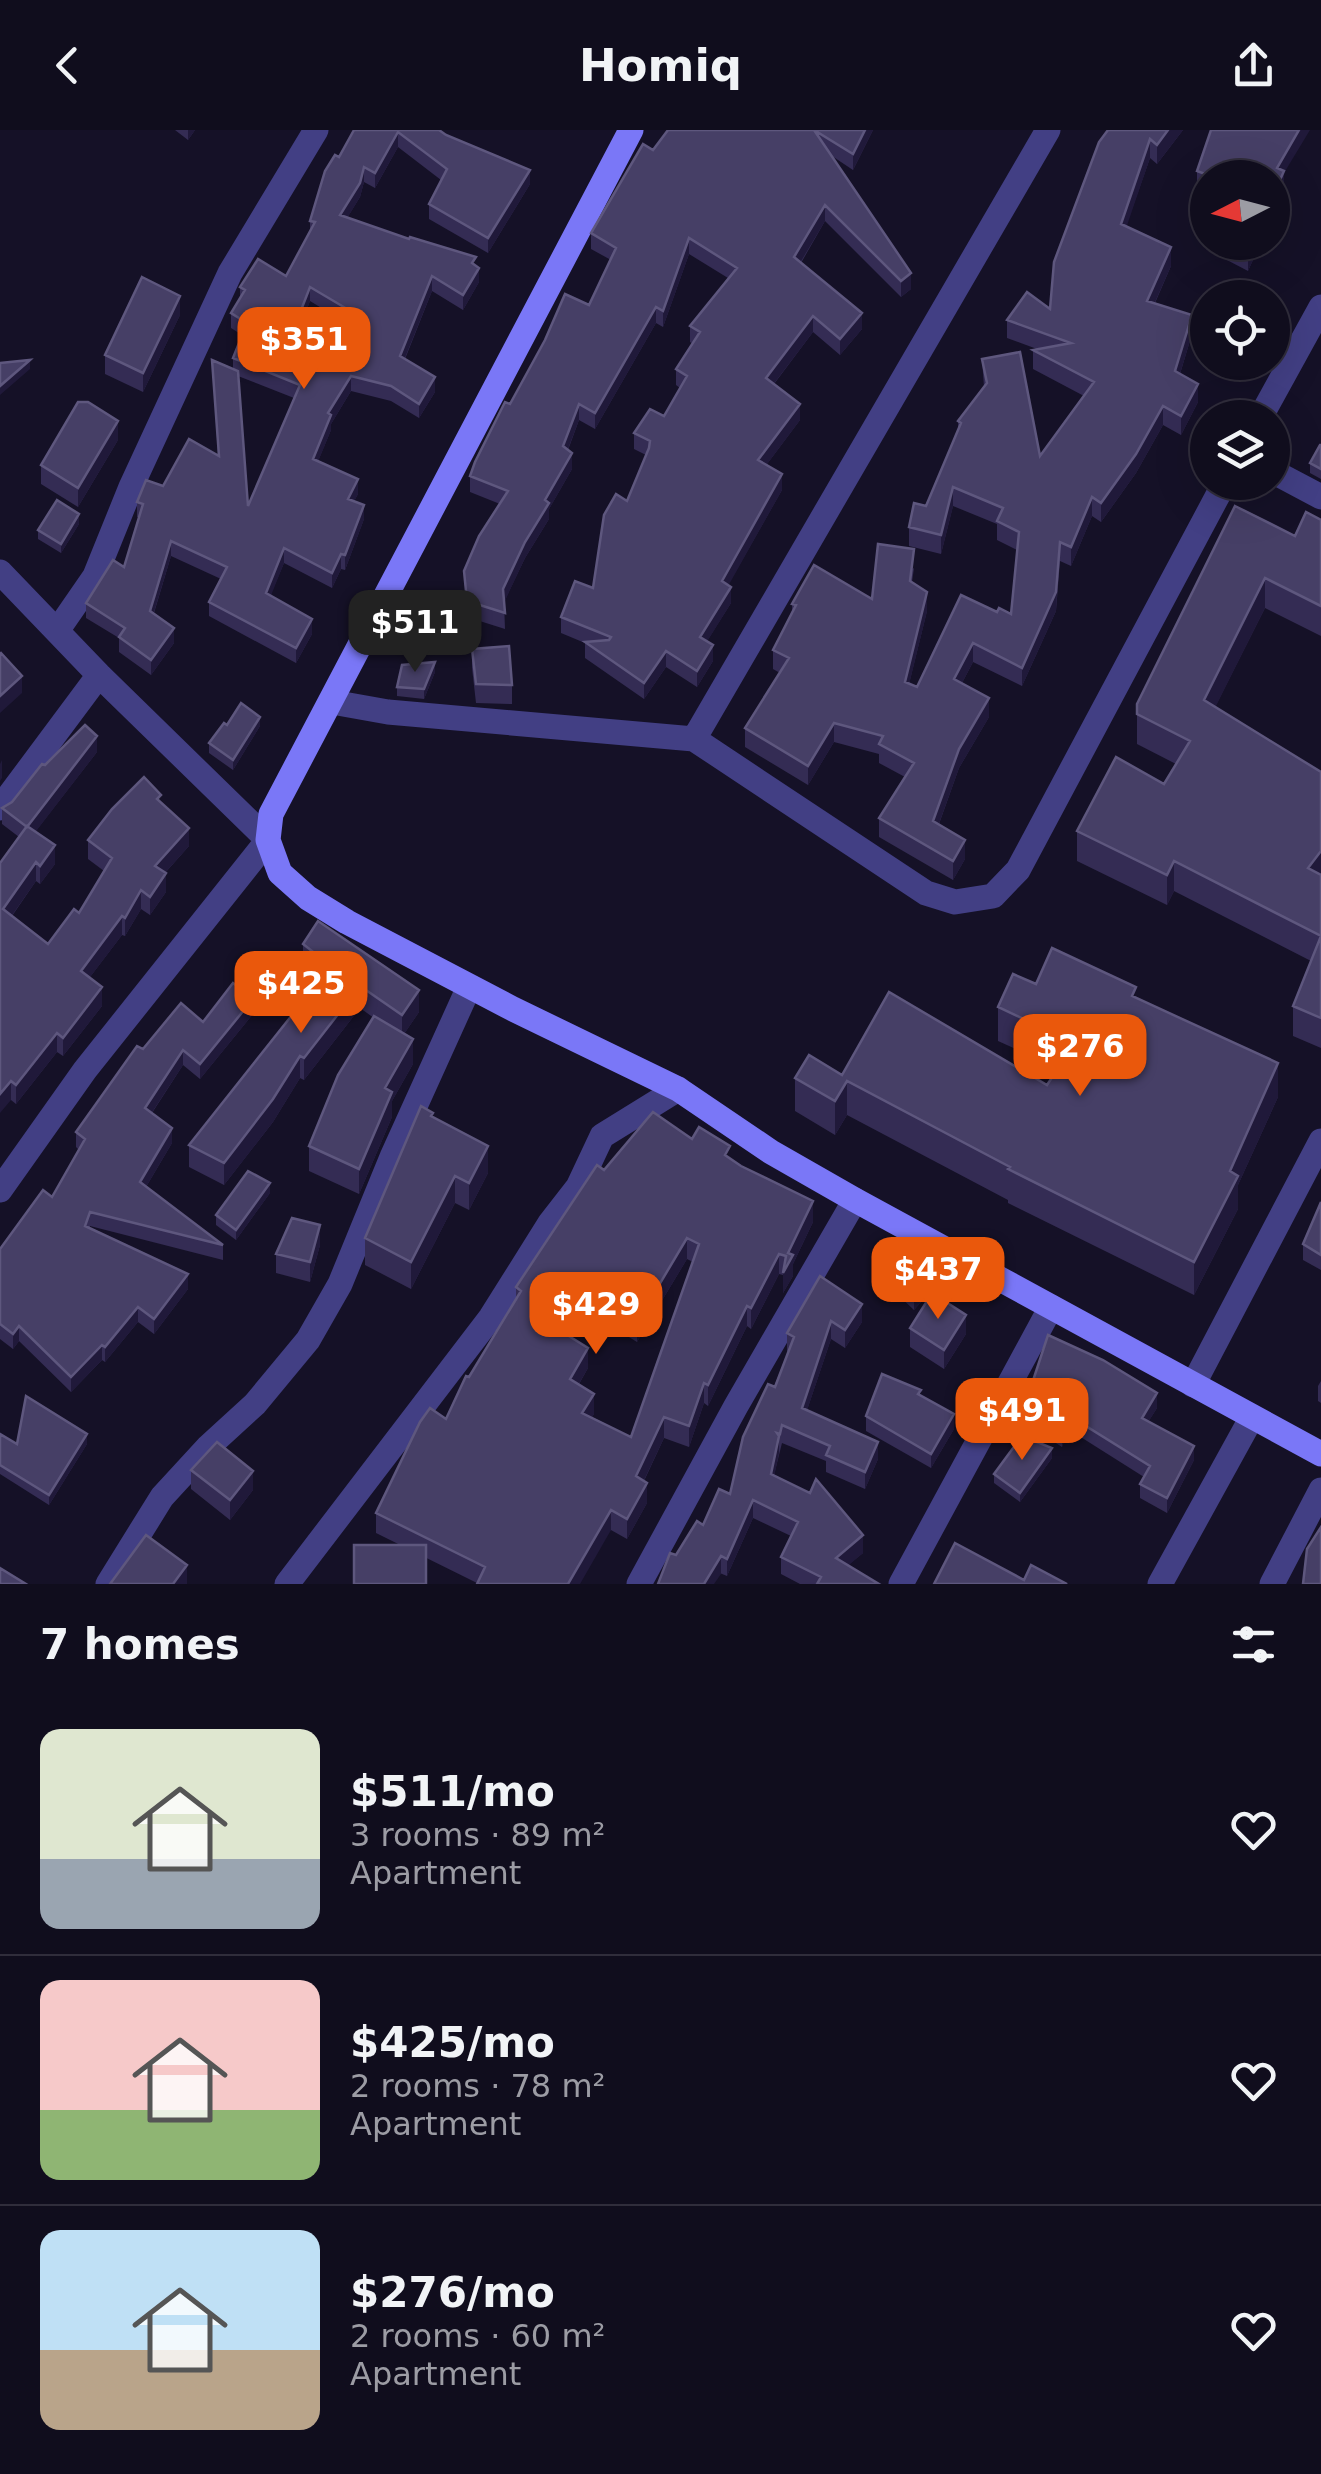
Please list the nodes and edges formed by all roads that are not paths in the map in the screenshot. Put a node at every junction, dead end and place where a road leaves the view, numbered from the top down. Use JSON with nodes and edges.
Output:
{"nodes":[{"id":1,"x":316,"y":130,"type":"edge"},
{"id":2,"x":632,"y":130,"type":"edge"},
{"id":3,"x":1048,"y":130,"type":"edge"},
{"id":4,"x":1321,"y":307,"type":"edge"},
{"id":5,"x":1270,"y":400,"type":"edge"},
{"id":6,"x":1290,"y":481,"type":"edge"},
{"id":7,"x":1321,"y":497,"type":"edge"},
{"id":8,"x":1215,"y":500,"type":"edge"},
{"id":9,"x":0,"y":572,"type":"edge"},
{"id":10,"x":57,"y":631,"type":"junction"},
{"id":11,"x":98,"y":676,"type":"junction"},
{"id":12,"x":332,"y":702,"type":"junction"},
{"id":13,"x":694,"y":739,"type":"junction"},
{"id":14,"x":0,"y":808,"type":"edge"},
{"id":15,"x":268,"y":840,"type":"junction"},
{"id":16,"x":469,"y":987,"type":"junction"},
{"id":17,"x":678,"y":1089,"type":"junction"},
{"id":18,"x":1321,"y":1141,"type":"edge"},
{"id":19,"x":0,"y":1190,"type":"edge"},
{"id":20,"x":855,"y":1200,"type":"junction"},
{"id":21,"x":1051,"y":1307,"type":"junction"},
{"id":22,"x":1193,"y":1385,"type":"junction"},
{"id":23,"x":1252,"y":1417,"type":"junction"},
{"id":24,"x":1321,"y":1454,"type":"edge"},
{"id":25,"x":1321,"y":1490,"type":"edge"},
{"id":26,"x":108,"y":1584,"type":"edge"},
{"id":27,"x":287,"y":1584,"type":"edge"},
{"id":28,"x":639,"y":1584,"type":"edge"},
{"id":29,"x":901,"y":1584,"type":"edge"},
{"id":30,"x":1160,"y":1584,"type":"edge"},
{"id":31,"x":1272,"y":1584,"type":"edge"}],
"edges":[{"from":1,"to":10,"type":"street"},
{"from":2,"to":12,"type":"street"},
{"from":3,"to":13,"type":"street"},
{"from":4,"to":5,"type":"street"},
{"from":6,"to":7,"type":"street"},
{"from":8,"to":13,"type":"street"},
{"from":9,"to":10,"type":"street"},
{"from":10,"to":11,"type":"street"},
{"from":11,"to":14,"type":"street"},
{"from":11,"to":15,"type":"street"},
{"from":12,"to":13,"type":"street"},
{"from":12,"to":15,"type":"street"},
{"from":15,"to":16,"type":"street"},
{"from":15,"to":19,"type":"street"},
{"from":16,"to":17,"type":"street"},
{"from":16,"to":26,"type":"street"},
{"from":17,"to":20,"type":"street"},
{"from":17,"to":27,"type":"street"},
{"from":18,"to":22,"type":"street"},
{"from":20,"to":21,"type":"street"},
{"from":20,"to":28,"type":"street"},
{"from":21,"to":22,"type":"street"},
{"from":21,"to":29,"type":"street"},
{"from":22,"to":23,"type":"street"},
{"from":23,"to":24,"type":"street"},
{"from":23,"to":30,"type":"street"},
{"from":25,"to":31,"type":"street"}]}
